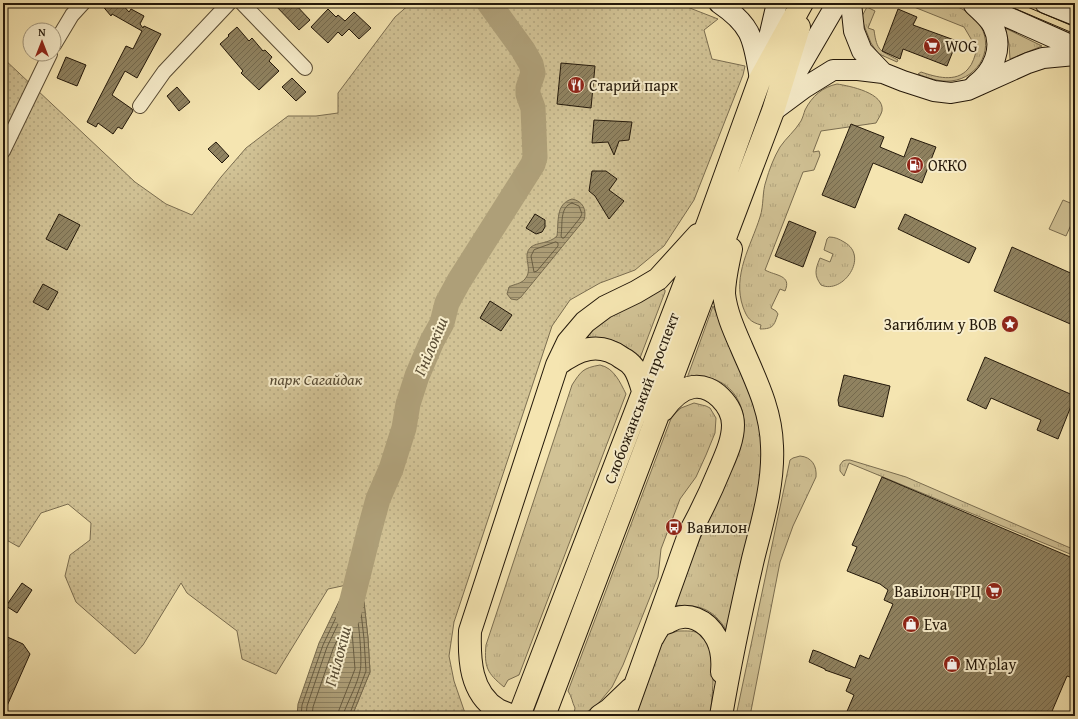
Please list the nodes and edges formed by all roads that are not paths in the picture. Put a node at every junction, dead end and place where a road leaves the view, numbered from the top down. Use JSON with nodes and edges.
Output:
{"nodes":[{"id":1,"x":83,"y":3,"type":"edge"},
{"id":2,"x":229,"y":3,"type":"edge"},
{"id":3,"x":242,"y":3,"type":"edge"},
{"id":4,"x":719,"y":3,"type":"edge"},
{"id":5,"x":777,"y":3,"type":"edge"},
{"id":6,"x":802,"y":3,"type":"edge"},
{"id":7,"x":806,"y":3,"type":"edge"},
{"id":8,"x":837,"y":3,"type":"edge"},
{"id":9,"x":851,"y":3,"type":"edge"},
{"id":10,"x":972,"y":3,"type":"edge"},
{"id":11,"x":976,"y":3,"type":"edge"},
{"id":12,"x":1046,"y":3,"type":"edge"},
{"id":13,"x":1075,"y":15,"type":"edge"},
{"id":14,"x":62,"y":32,"type":"edge"},
{"id":15,"x":1075,"y":47,"type":"edge"},
{"id":16,"x":1075,"y":55,"type":"edge"},
{"id":17,"x":46,"y":62,"type":"edge"},
{"id":18,"x":305,"y":68,"type":"dead end"},
{"id":19,"x":883,"y":73,"type":"junction"},
{"id":20,"x":760,"y":79,"type":"junction"},
{"id":21,"x":968,"y":90,"type":"junction"},
{"id":22,"x":140,"y":106,"type":"dead end"},
{"id":23,"x":773,"y":111,"type":"junction"},
{"id":24,"x":3,"y":150,"type":"edge"},
{"id":25,"x":748,"y":176,"type":"junction"},
{"id":26,"x":708,"y":223,"type":"junction"},
{"id":27,"x":557,"y":365,"type":"junction"},
{"id":28,"x":643,"y":391,"type":"junction"},
{"id":29,"x":656,"y":420,"type":"junction"},
{"id":30,"x":652,"y":638,"type":"junction"},
{"id":31,"x":635,"y":685,"type":"junction"},
{"id":32,"x":721,"y":713,"type":"edge"},
{"id":33,"x":512,"y":716,"type":"edge"},
{"id":34,"x":519,"y":716,"type":"edge"},
{"id":35,"x":544,"y":716,"type":"edge"},
{"id":36,"x":600,"y":716,"type":"edge"},
{"id":37,"x":624,"y":716,"type":"edge"}],
"edges":[{"from":1,"to":14,"type":"street"},
{"from":2,"to":22,"type":"street"},
{"from":3,"to":18,"type":"street"},
{"from":4,"to":20,"type":"main road"},
{"from":5,"to":20,"type":"main road","name":"Слобожанський проспект"},
{"from":6,"to":20,"type":"main road","name":"Слобожанський проспект"},
{"from":7,"to":23,"type":"main road","name":"Слобожанський проспект"},
{"from":8,"to":23,"type":"main road","name":"Слобожанський проспект"},
{"from":9,"to":19,"type":"main road"},
{"from":10,"to":21,"type":"main road"},
{"from":11,"to":15,"type":"main road"},
{"from":12,"to":13,"type":"main road"},
{"from":16,"to":21,"type":"main road"},
{"from":17,"to":24,"type":"street"},
{"from":19,"to":21,"type":"main road"},
{"from":19,"to":23,"type":"main road"},
{"from":20,"to":26,"type":"main road","name":"Слобожанський проспект"},
{"from":23,"to":25,"type":"main road","name":"Слобожанський проспект"},
{"from":25,"to":29,"type":"main road","name":"Слобожанський проспект"},
{"from":25,"to":32,"type":"main road"},
{"from":26,"to":27,"type":"main road"},
{"from":26,"to":28,"type":"main road","name":"Слобожанський проспект"},
{"from":27,"to":28,"type":"main road"},
{"from":27,"to":33,"type":"main road"},
{"from":28,"to":34,"type":"main road","name":"Слобожанський проспект"},
{"from":29,"to":30,"type":"main road"},
{"from":29,"to":35,"type":"main road","name":"Слобожанський проспект"},
{"from":30,"to":31,"type":"main road"},
{"from":30,"to":32,"type":"main road"},
{"from":31,"to":36,"type":"main road"},
{"from":31,"to":37,"type":"main road"}]}
